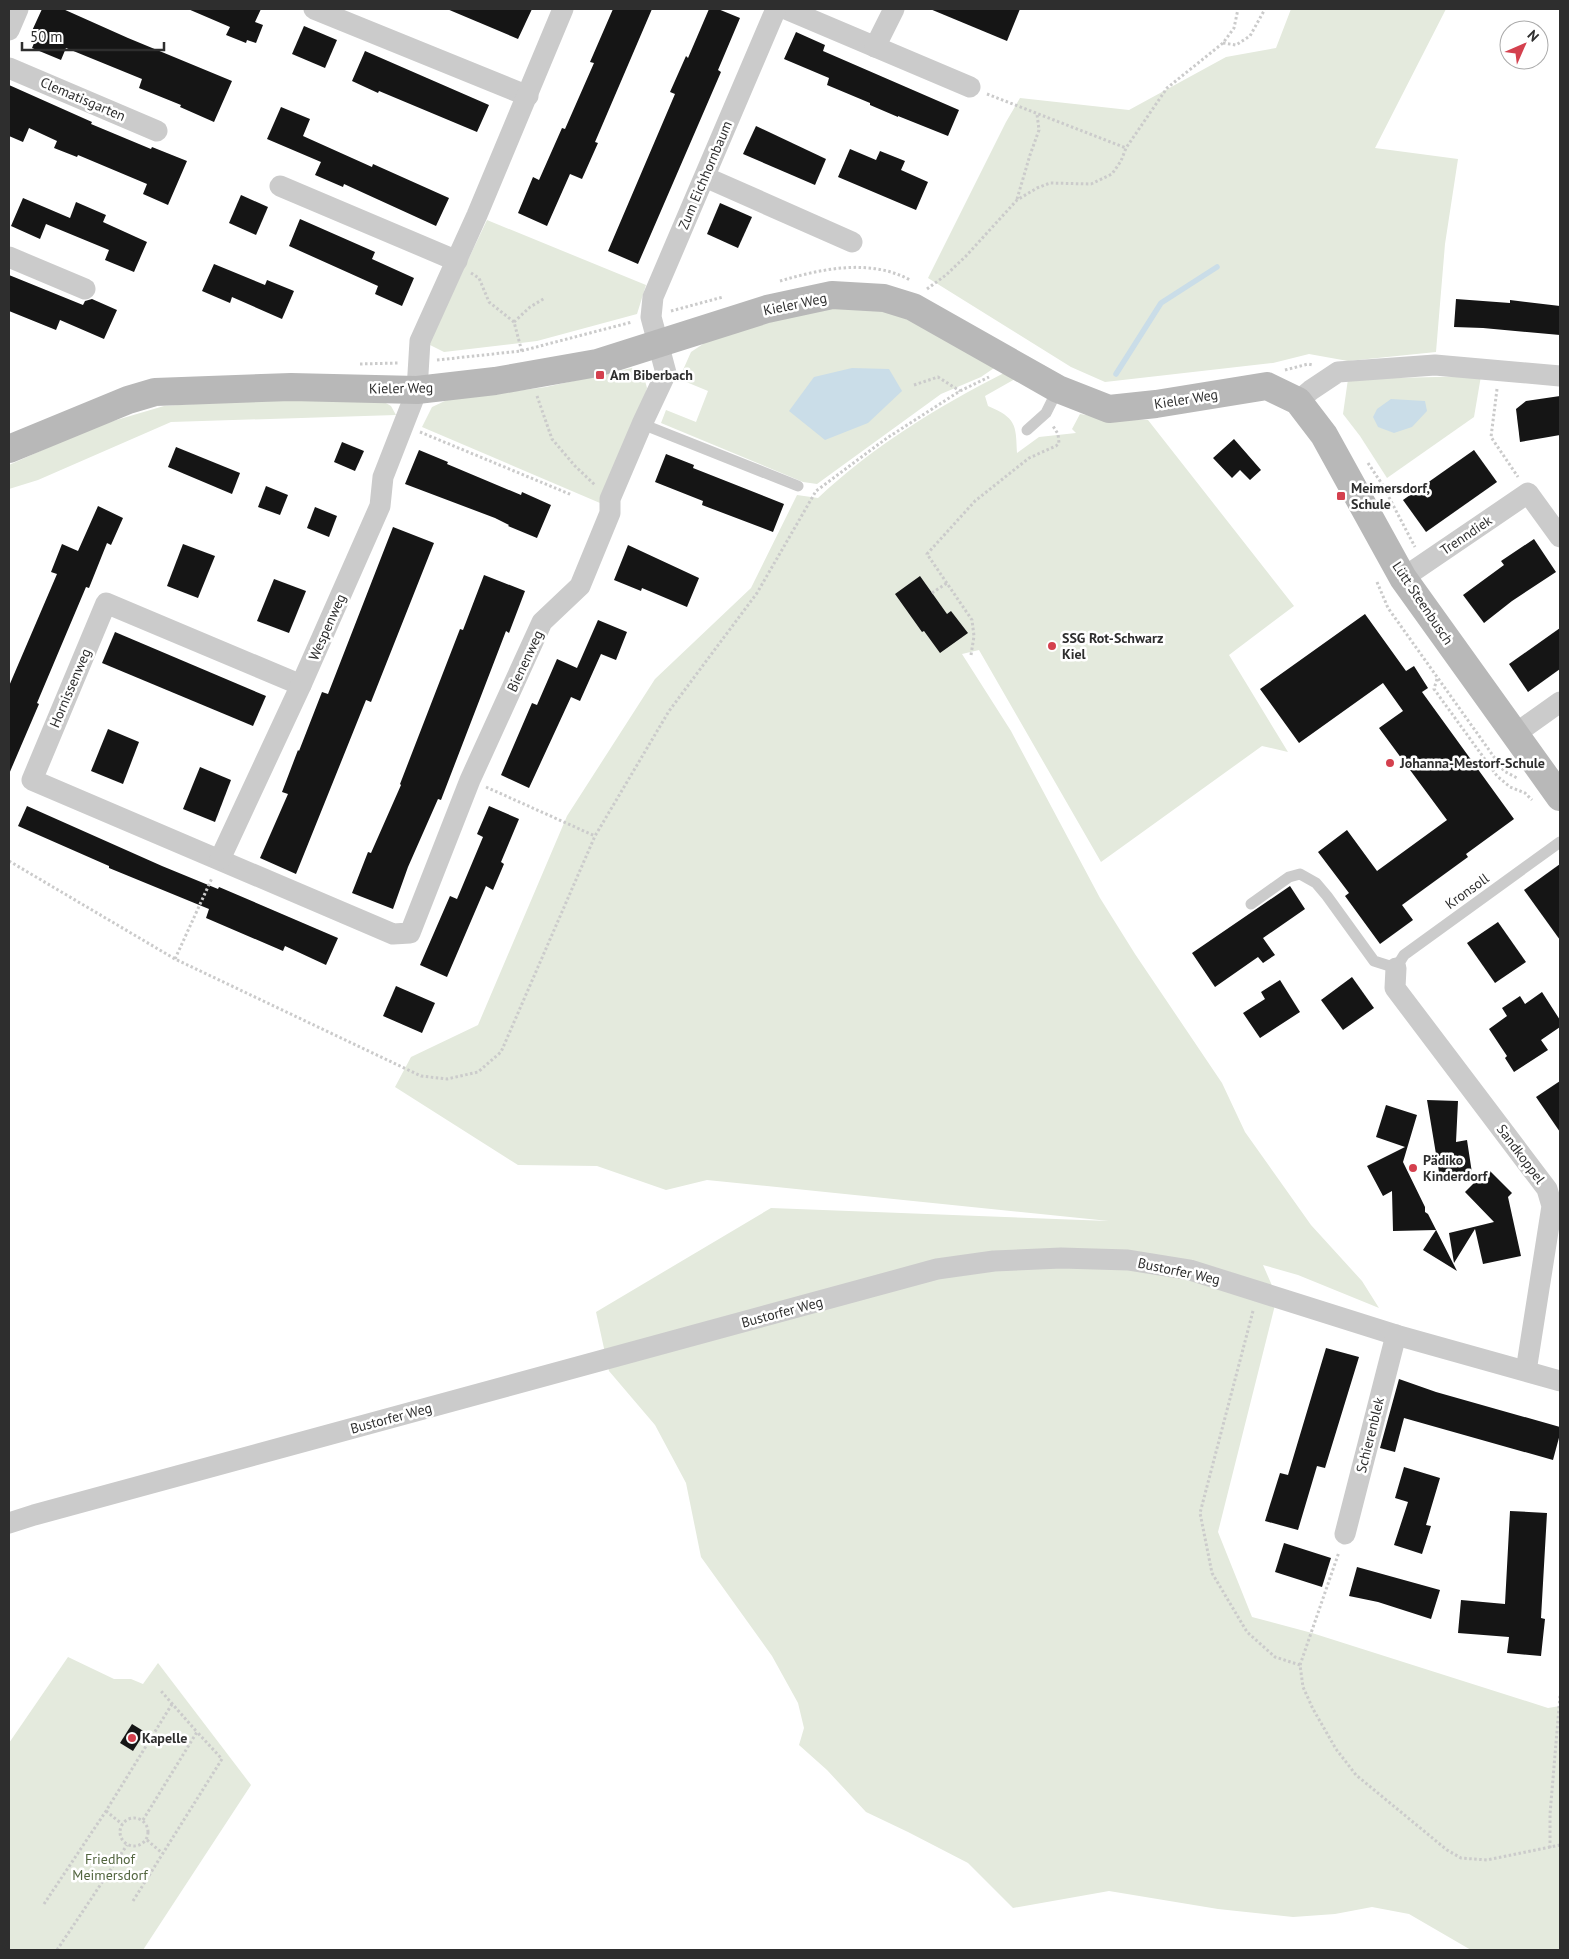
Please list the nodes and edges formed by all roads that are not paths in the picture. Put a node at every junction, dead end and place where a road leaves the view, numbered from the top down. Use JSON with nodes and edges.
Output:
{"nodes":[{"id":1,"x":18,"y":9,"type":"edge"},
{"id":2,"x":314,"y":9,"type":"edge"},
{"id":3,"x":564,"y":9,"type":"edge"},
{"id":4,"x":776,"y":9,"type":"edge"},
{"id":5,"x":786,"y":9,"type":"edge"},
{"id":6,"x":894,"y":9,"type":"edge"},
{"id":7,"x":9,"y":30,"type":"edge"},
{"id":8,"x":875,"y":47,"type":"junction"},
{"id":9,"x":9,"y":68,"type":"edge"},
{"id":10,"x":970,"y":87,"type":"road end"},
{"id":11,"x":528,"y":96,"type":"junction"},
{"id":12,"x":157,"y":131,"type":"dead end"},
{"id":13,"x":705,"y":177,"type":"junction"},
{"id":14,"x":280,"y":186,"type":"dead end"},
{"id":15,"x":852,"y":242,"type":"dead end"},
{"id":16,"x":9,"y":257,"type":"edge"},
{"id":17,"x":456,"y":261,"type":"junction"},
{"id":18,"x":85,"y":289,"type":"dead end"},
{"id":19,"x":658,"y":343,"type":"junction"},
{"id":20,"x":1560,"y":376,"type":"edge"},
{"id":21,"x":1058,"y":389,"type":"junction"},
{"id":22,"x":417,"y":390,"type":"junction"},
{"id":23,"x":1298,"y":401,"type":"junction"},
{"id":24,"x":642,"y":424,"type":"junction"},
{"id":25,"x":1027,"y":430,"type":"dead end"},
{"id":26,"x":9,"y":449,"type":"edge"},
{"id":27,"x":798,"y":486,"type":"dead end"},
{"id":28,"x":1560,"y":537,"type":"edge"},
{"id":29,"x":1403,"y":578,"type":"junction"},
{"id":30,"x":301,"y":685,"type":"junction"},
{"id":31,"x":1560,"y":702,"type":"edge"},
{"id":32,"x":1515,"y":734,"type":"junction"},
{"id":33,"x":1548,"y":801,"type":"edge"},
{"id":34,"x":1560,"y":842,"type":"edge"},
{"id":35,"x":220,"y":860,"type":"junction"},
{"id":36,"x":1251,"y":904,"type":"dead end"},
{"id":37,"x":1396,"y":968,"type":"junction"},
{"id":38,"x":1396,"y":1335,"type":"junction"},
{"id":39,"x":1526,"y":1371,"type":"junction"},
{"id":40,"x":1560,"y":1381,"type":"edge"},
{"id":41,"x":9,"y":1523,"type":"edge"},
{"id":42,"x":1345,"y":1534,"type":"road end"}],
"edges":[{"from":1,"to":7,"type":"street"},
{"from":2,"to":11,"type":"street"},
{"from":3,"to":11,"type":"street"},
{"from":4,"to":13,"type":"street","name":"Zum Eichhornbaum"},
{"from":5,"to":8,"type":"street"},
{"from":6,"to":8,"type":"street"},
{"from":8,"to":10,"type":"street"},
{"from":9,"to":12,"type":"street","name":"Clematisgarten"},
{"from":11,"to":17,"type":"street"},
{"from":13,"to":15,"type":"street"},
{"from":13,"to":19,"type":"street","name":"Zum Eichhornbaum"},
{"from":14,"to":17,"type":"street"},
{"from":16,"to":18,"type":"street"},
{"from":17,"to":22,"type":"street"},
{"from":19,"to":21,"type":"street","name":"Kieler Weg"},
{"from":19,"to":22,"type":"street","name":"Kieler Weg"},
{"from":19,"to":24,"type":"street","name":"Bienenweg"},
{"from":20,"to":23,"type":"street"},
{"from":21,"to":23,"type":"street","name":"Kieler Weg"},
{"from":21,"to":25,"type":"lane"},
{"from":22,"to":26,"type":"street","name":"Kieler Weg"},
{"from":22,"to":30,"type":"street","name":"Wespenweg"},
{"from":23,"to":29,"type":"street","name":"Lütt Steenbusch"},
{"from":24,"to":27,"type":"lane"},
{"from":24,"to":35,"type":"street","name":"Bienenweg"},
{"from":28,"to":29,"type":"street","name":"Trenndiek"},
{"from":29,"to":32,"type":"street","name":"Lütt Steenbusch"},
{"from":30,"to":35,"type":"street","name":"Wespenweg"},
{"from":30,"to":35,"type":"street","name":"Hornissenweg"},
{"from":31,"to":32,"type":"street"},
{"from":32,"to":33,"type":"street","name":"Lütt Steenbusch"},
{"from":34,"to":37,"type":"lane","name":"Kronsoll"},
{"from":36,"to":37,"type":"lane"},
{"from":37,"to":39,"type":"street","name":"Sandkoppel"},
{"from":38,"to":39,"type":"street","name":"Bustorfer Weg"},
{"from":38,"to":41,"type":"street","name":"Bustorfer Weg"},
{"from":38,"to":42,"type":"street","name":"Schierenblek"},
{"from":39,"to":40,"type":"street","name":"Bustorfer Weg"}]}
